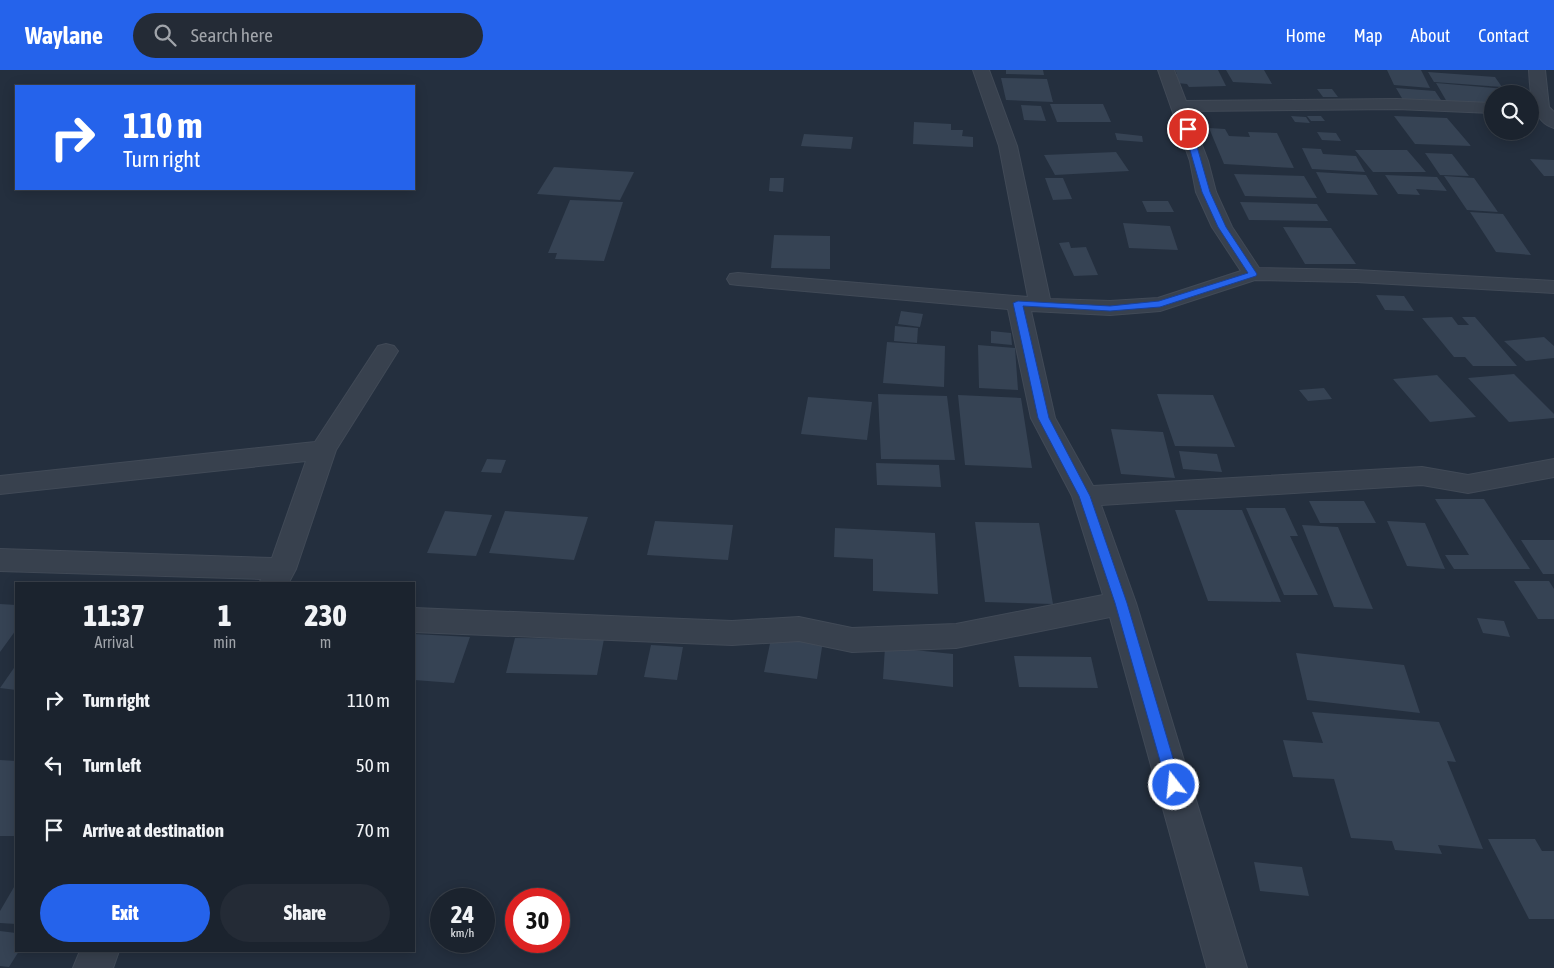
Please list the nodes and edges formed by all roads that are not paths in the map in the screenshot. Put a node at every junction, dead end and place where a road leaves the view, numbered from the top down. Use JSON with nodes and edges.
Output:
{"nodes":[{"id":1,"x":981,"y":70,"type":"edge"},
{"id":2,"x":1166,"y":70,"type":"edge"},
{"id":3,"x":1537,"y":77,"type":"edge"},
{"id":4,"x":1554,"y":85,"type":"edge"},
{"id":5,"x":1539,"y":100,"type":"edge"},
{"id":6,"x":1181,"y":106,"type":"junction"},
{"id":7,"x":1484,"y":108,"type":"edge"},
{"id":8,"x":1539,"y":111,"type":"edge"},
{"id":9,"x":1554,"y":124,"type":"edge"},
{"id":10,"x":1253,"y":274,"type":"junction"},
{"id":11,"x":738,"y":279,"type":"dead end"},
{"id":12,"x":1554,"y":287,"type":"edge"},
{"id":13,"x":1029,"y":304,"type":"junction"},
{"id":14,"x":386,"y":351,"type":"dead end"},
{"id":15,"x":323,"y":450,"type":"junction"},
{"id":16,"x":1554,"y":468,"type":"edge"},
{"id":17,"x":0,"y":485,"type":"edge"},
{"id":18,"x":1085,"y":496,"type":"junction"},
{"id":19,"x":0,"y":560,"type":"edge"},
{"id":20,"x":278,"y":576,"type":"edge"},
{"id":21,"x":1121,"y":603,"type":"junction"},
{"id":22,"x":415,"y":620,"type":"edge"},
{"id":23,"x":100,"y":952,"type":"edge"},
{"id":24,"x":93,"y":968,"type":"edge"},
{"id":25,"x":1227,"y":968,"type":"edge"}],
"edges":[{"from":1,"to":13,"type":"street"},
{"from":2,"to":6,"type":"street"},
{"from":3,"to":4,"type":"street"},
{"from":3,"to":5,"type":"street"},
{"from":6,"to":7,"type":"street"},
{"from":6,"to":10,"type":"street"},
{"from":8,"to":9,"type":"street"},
{"from":10,"to":12,"type":"street"},
{"from":10,"to":13,"type":"street"},
{"from":11,"to":13,"type":"street"},
{"from":13,"to":18,"type":"street"},
{"from":14,"to":15,"type":"street"},
{"from":15,"to":17,"type":"street"},
{"from":15,"to":20,"type":"street"},
{"from":16,"to":18,"type":"street"},
{"from":18,"to":21,"type":"street"},
{"from":19,"to":20,"type":"street"},
{"from":21,"to":22,"type":"street"},
{"from":21,"to":25,"type":"street"},
{"from":23,"to":24,"type":"street"}]}
